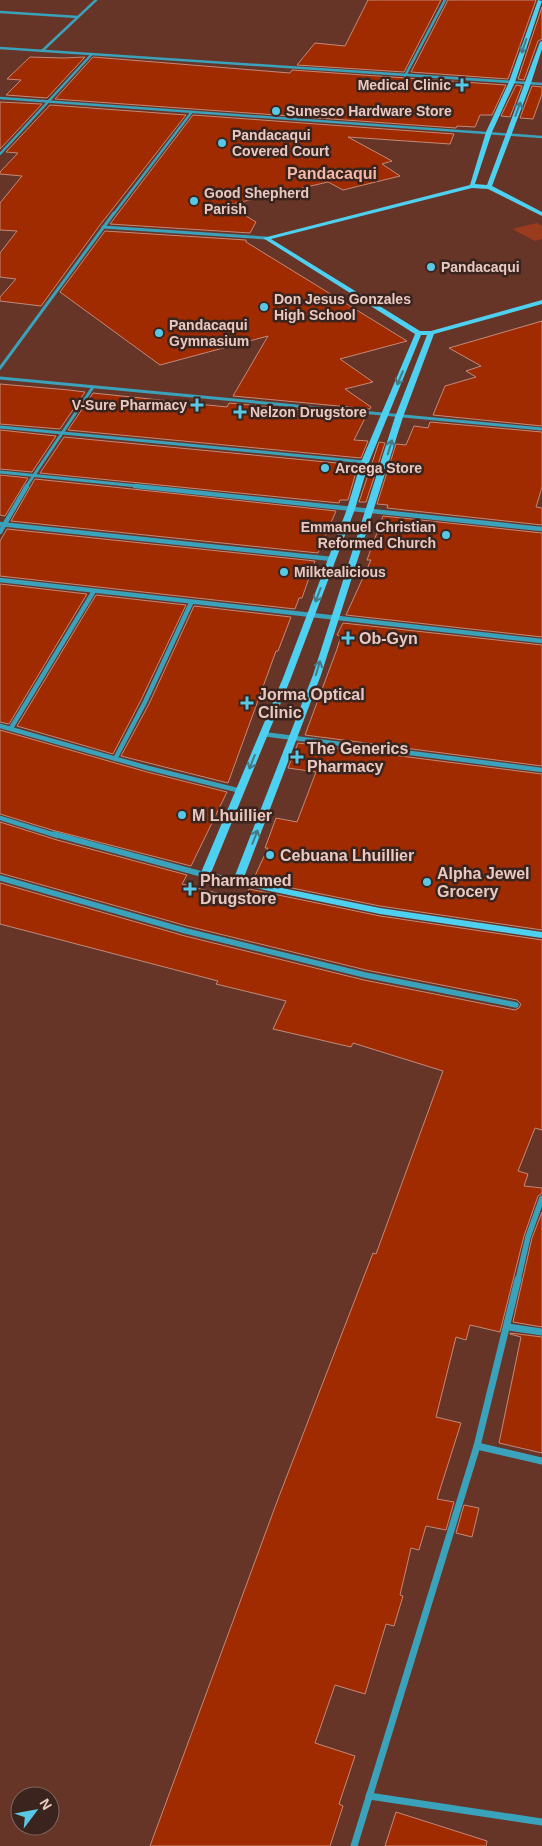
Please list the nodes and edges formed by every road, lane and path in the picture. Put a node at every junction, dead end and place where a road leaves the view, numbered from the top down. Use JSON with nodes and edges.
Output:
{"nodes":[{"id":1,"x":96,"y":0,"type":"edge"},
{"id":2,"x":445,"y":0,"type":"edge"},
{"id":3,"x":540,"y":0,"type":"edge"},
{"id":4,"x":0,"y":12,"type":"edge"},
{"id":5,"x":78,"y":17,"type":"junction"},
{"id":6,"x":542,"y":42,"type":"edge"},
{"id":7,"x":0,"y":48,"type":"edge"},
{"id":8,"x":42,"y":51,"type":"junction"},
{"id":9,"x":92,"y":54,"type":"junction"},
{"id":10,"x":404,"y":76,"type":"junction"},
{"id":11,"x":512,"y":82,"type":"junction"},
{"id":12,"x":528,"y":83,"type":"junction"},
{"id":13,"x":542,"y":84,"type":"edge"},
{"id":14,"x":0,"y":98,"type":"edge"},
{"id":15,"x":49,"y":102,"type":"junction"},
{"id":16,"x":191,"y":113,"type":"junction"},
{"id":17,"x":489,"y":132,"type":"junction"},
{"id":18,"x":508,"y":134,"type":"junction"},
{"id":19,"x":542,"y":137,"type":"edge"},
{"id":20,"x":0,"y":154,"type":"edge"},
{"id":21,"x":472,"y":186,"type":"junction"},
{"id":22,"x":489,"y":187,"type":"junction"},
{"id":23,"x":542,"y":214,"type":"edge"},
{"id":24,"x":103,"y":227,"type":"junction"},
{"id":25,"x":266,"y":238,"type":"junction"},
{"id":26,"x":542,"y":302,"type":"edge"},
{"id":27,"x":419,"y":333,"type":"junction"},
{"id":28,"x":431,"y":333,"type":"junction"},
{"id":29,"x":0,"y":368,"type":"edge"},
{"id":30,"x":0,"y":378,"type":"edge"},
{"id":31,"x":94,"y":387,"type":"junction"},
{"id":32,"x":384,"y":415,"type":"junction"},
{"id":33,"x":399,"y":416,"type":"junction"},
{"id":34,"x":0,"y":427,"type":"edge"},
{"id":35,"x":542,"y":429,"type":"edge"},
{"id":36,"x":63,"y":433,"type":"junction"},
{"id":37,"x":365,"y":462,"type":"junction"},
{"id":38,"x":0,"y":472,"type":"edge"},
{"id":39,"x":33,"y":475,"type":"junction"},
{"id":40,"x":351,"y":509,"type":"junction"},
{"id":41,"x":369,"y":512,"type":"junction"},
{"id":42,"x":0,"y":524,"type":"edge"},
{"id":43,"x":6,"y":524,"type":"junction"},
{"id":44,"x":542,"y":529,"type":"edge"},
{"id":45,"x":0,"y":532,"type":"edge"},
{"id":46,"x":332,"y":559,"type":"junction"},
{"id":47,"x":0,"y":580,"type":"edge"},
{"id":48,"x":94,"y":591,"type":"junction"},
{"id":49,"x":191,"y":602,"type":"junction"},
{"id":50,"x":310,"y":616,"type":"junction"},
{"id":51,"x":334,"y":618,"type":"junction"},
{"id":52,"x":542,"y":641,"type":"edge"},
{"id":53,"x":0,"y":726,"type":"edge"},
{"id":54,"x":11,"y":728,"type":"junction"},
{"id":55,"x":263,"y":734,"type":"junction"},
{"id":56,"x":292,"y":738,"type":"junction"},
{"id":57,"x":115,"y":759,"type":"junction"},
{"id":58,"x":542,"y":770,"type":"edge"},
{"id":59,"x":241,"y":791,"type":"junction"},
{"id":60,"x":0,"y":818,"type":"edge"},
{"id":61,"x":205,"y":874,"type":"junction"},
{"id":62,"x":0,"y":878,"type":"edge"},
{"id":63,"x":237,"y":882,"type":"junction"},
{"id":64,"x":542,"y":935,"type":"edge"},
{"id":65,"x":516,"y":1005,"type":"dead end"},
{"id":66,"x":542,"y":1201,"type":"edge"},
{"id":67,"x":508,"y":1327,"type":"junction"},
{"id":68,"x":542,"y":1332,"type":"edge"},
{"id":69,"x":477,"y":1446,"type":"junction"},
{"id":70,"x":542,"y":1461,"type":"edge"},
{"id":71,"x":369,"y":1796,"type":"junction"},
{"id":72,"x":542,"y":1822,"type":"edge"},
{"id":73,"x":354,"y":1846,"type":"edge"}],
"edges":[{"from":1,"to":5,"type":"street"},
{"from":2,"to":10,"type":"street"},
{"from":3,"to":11,"type":"street","one_way":true},
{"from":4,"to":5,"type":"street"},
{"from":5,"to":8,"type":"street"},
{"from":6,"to":12,"type":"street"},
{"from":7,"to":8,"type":"street"},
{"from":8,"to":9,"type":"street"},
{"from":9,"to":10,"type":"street"},
{"from":9,"to":15,"type":"street"},
{"from":10,"to":11,"type":"street"},
{"from":11,"to":12,"type":"street"},
{"from":11,"to":17,"type":"street"},
{"from":12,"to":13,"type":"street"},
{"from":18,"to":12,"type":"street","one_way":true},
{"from":14,"to":15,"type":"street"},
{"from":15,"to":16,"type":"street"},
{"from":15,"to":20,"type":"street"},
{"from":16,"to":17,"type":"street"},
{"from":16,"to":24,"type":"street"},
{"from":17,"to":18,"type":"street"},
{"from":17,"to":21,"type":"street"},
{"from":18,"to":19,"type":"street"},
{"from":18,"to":22,"type":"street"},
{"from":21,"to":22,"type":"street"},
{"from":21,"to":25,"type":"street"},
{"from":22,"to":23,"type":"street"},
{"from":24,"to":25,"type":"street"},
{"from":24,"to":29,"type":"street"},
{"from":25,"to":27,"type":"street"},
{"from":26,"to":28,"type":"street"},
{"from":27,"to":28,"type":"street"},
{"from":27,"to":32,"type":"street","one_way":true},
{"from":28,"to":33,"type":"street"},
{"from":30,"to":31,"type":"street"},
{"from":31,"to":32,"type":"street"},
{"from":31,"to":36,"type":"street"},
{"from":32,"to":33,"type":"street"},
{"from":32,"to":37,"type":"street"},
{"from":33,"to":35,"type":"street"},
{"from":41,"to":33,"type":"street","one_way":true},
{"from":34,"to":36,"type":"street"},
{"from":36,"to":37,"type":"street"},
{"from":36,"to":39,"type":"street"},
{"from":37,"to":40,"type":"street"},
{"from":38,"to":39,"type":"street"},
{"from":39,"to":40,"type":"street"},
{"from":39,"to":43,"type":"street"},
{"from":40,"to":41,"type":"street"},
{"from":40,"to":46,"type":"street"},
{"from":41,"to":44,"type":"street"},
{"from":41,"to":51,"type":"street"},
{"from":42,"to":43,"type":"street"},
{"from":43,"to":45,"type":"street"},
{"from":43,"to":46,"type":"street"},
{"from":46,"to":50,"type":"street","one_way":true},
{"from":47,"to":48,"type":"street"},
{"from":48,"to":49,"type":"street"},
{"from":48,"to":54,"type":"street"},
{"from":49,"to":50,"type":"street"},
{"from":49,"to":57,"type":"street"},
{"from":50,"to":51,"type":"street"},
{"from":50,"to":55,"type":"street"},
{"from":51,"to":52,"type":"street"},
{"from":56,"to":51,"type":"street","one_way":true},
{"from":53,"to":54,"type":"street"},
{"from":54,"to":57,"type":"street"},
{"from":55,"to":56,"type":"street"},
{"from":55,"to":59,"type":"street","one_way":true},
{"from":56,"to":58,"type":"street"},
{"from":63,"to":56,"type":"street","one_way":true},
{"from":57,"to":59,"type":"street"},
{"from":59,"to":61,"type":"street"},
{"from":60,"to":61,"type":"street"},
{"from":61,"to":63,"type":"street"},
{"from":62,"to":65,"type":"street"},
{"from":63,"to":64,"type":"street"},
{"from":66,"to":67,"type":"street"},
{"from":67,"to":68,"type":"street"},
{"from":67,"to":69,"type":"street"},
{"from":69,"to":70,"type":"street"},
{"from":69,"to":71,"type":"street"},
{"from":71,"to":72,"type":"street"},
{"from":71,"to":73,"type":"street"}]}
